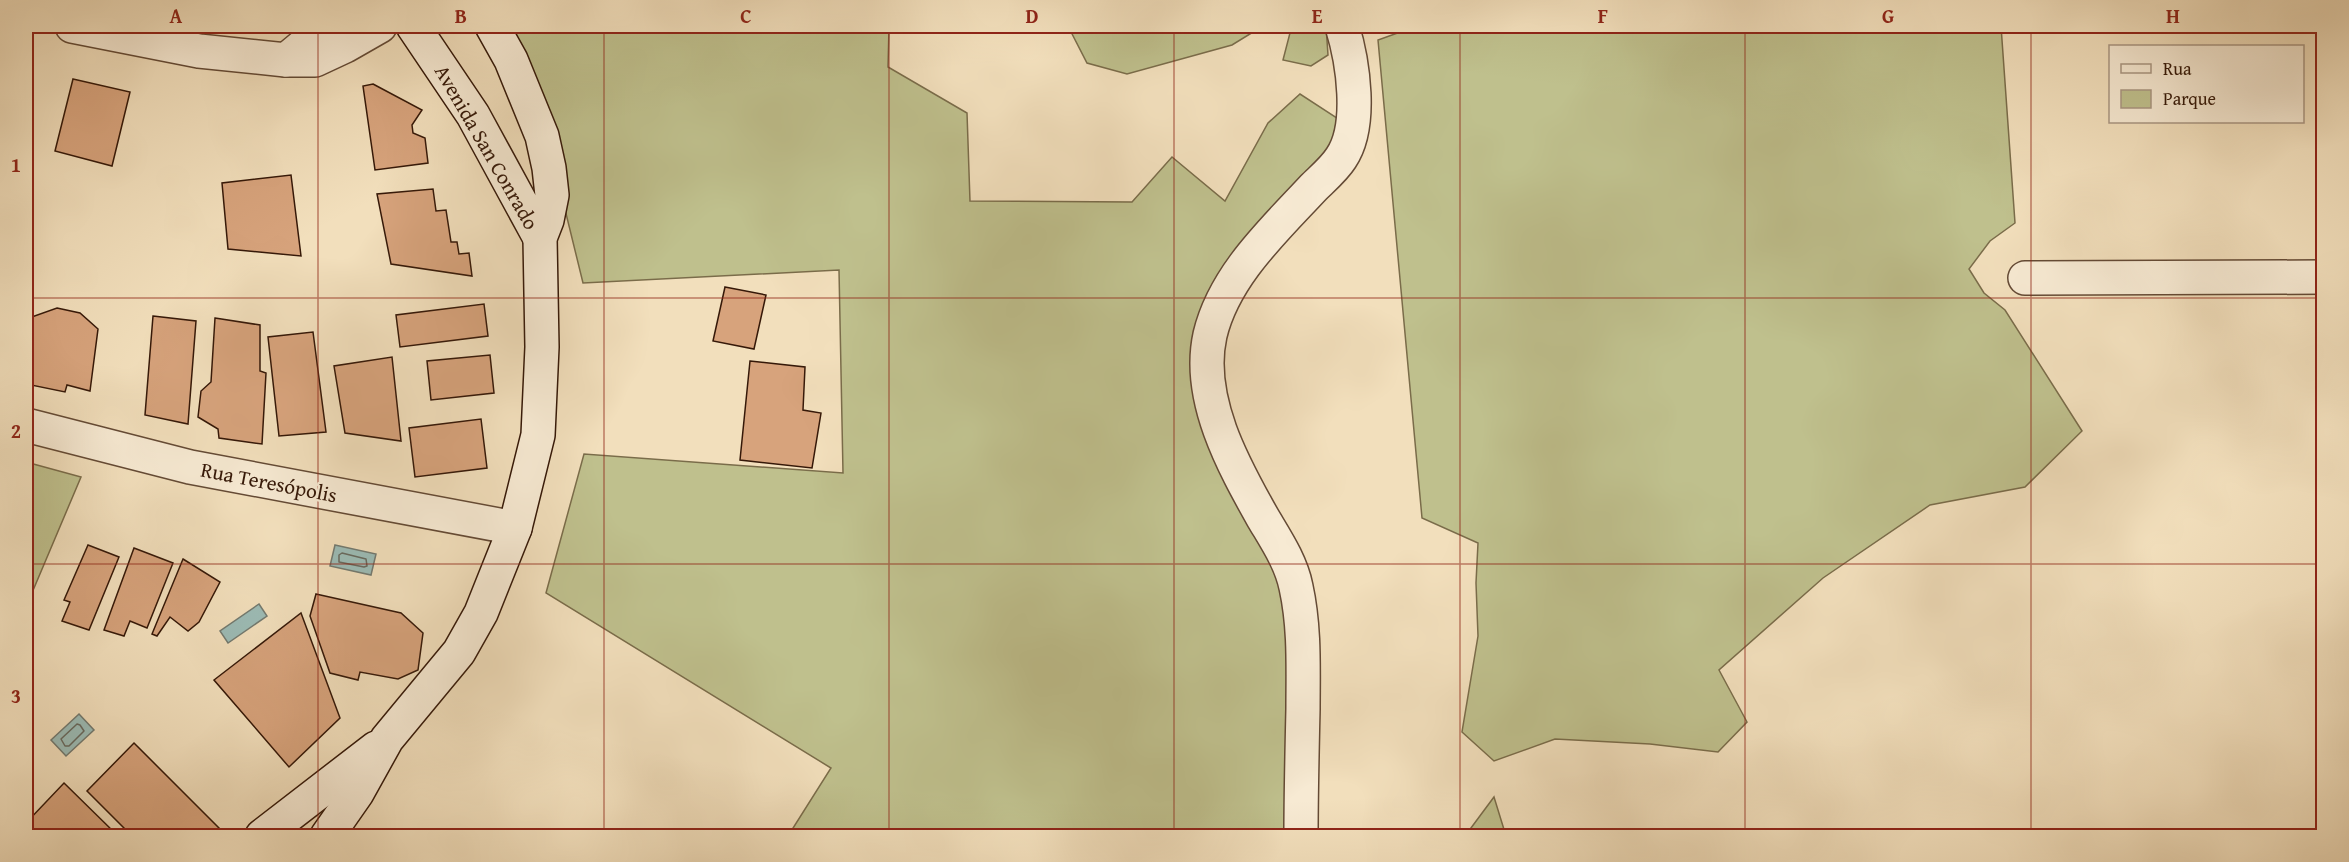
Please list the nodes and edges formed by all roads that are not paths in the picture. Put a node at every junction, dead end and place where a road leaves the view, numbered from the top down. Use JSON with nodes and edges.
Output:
{"nodes":[{"id":1,"x":72,"y":26,"type":"edge"},
{"id":2,"x":327,"y":26,"type":"edge"},
{"id":3,"x":380,"y":26,"type":"edge"},
{"id":4,"x":413,"y":26,"type":"edge"},
{"id":5,"x":492,"y":26,"type":"edge"},
{"id":6,"x":1342,"y":26,"type":"edge"},
{"id":7,"x":286,"y":60,"type":"junction"},
{"id":8,"x":540,"y":238,"type":"junction"},
{"id":9,"x":2324,"y":277,"type":"edge"},
{"id":10,"x":2025,"y":278,"type":"dead end"},
{"id":11,"x":26,"y":425,"type":"edge"},
{"id":12,"x":515,"y":528,"type":"junction"},
{"id":13,"x":387,"y":739,"type":"junction"},
{"id":14,"x":262,"y":837,"type":"edge"},
{"id":15,"x":327,"y":837,"type":"edge"},
{"id":16,"x":1301,"y":837,"type":"edge"}],
"edges":[{"from":1,"to":7,"type":"street"},
{"from":2,"to":7,"type":"street"},
{"from":3,"to":7,"type":"street"},
{"from":4,"to":8,"type":"street","name":"Avenida San Conrado"},
{"from":5,"to":8,"type":"street","name":"Avenida San Conrado"},
{"from":6,"to":16,"type":"street"},
{"from":8,"to":12,"type":"street","name":"Avenida San Conrado"},
{"from":9,"to":10,"type":"street"},
{"from":11,"to":12,"type":"street","name":"Rua Teresópolis"},
{"from":12,"to":13,"type":"street","name":"Avenida San Conrado"},
{"from":13,"to":14,"type":"street","name":"Avenida San Conrado"},
{"from":13,"to":15,"type":"street","name":"Avenida San Conrado"}]}
